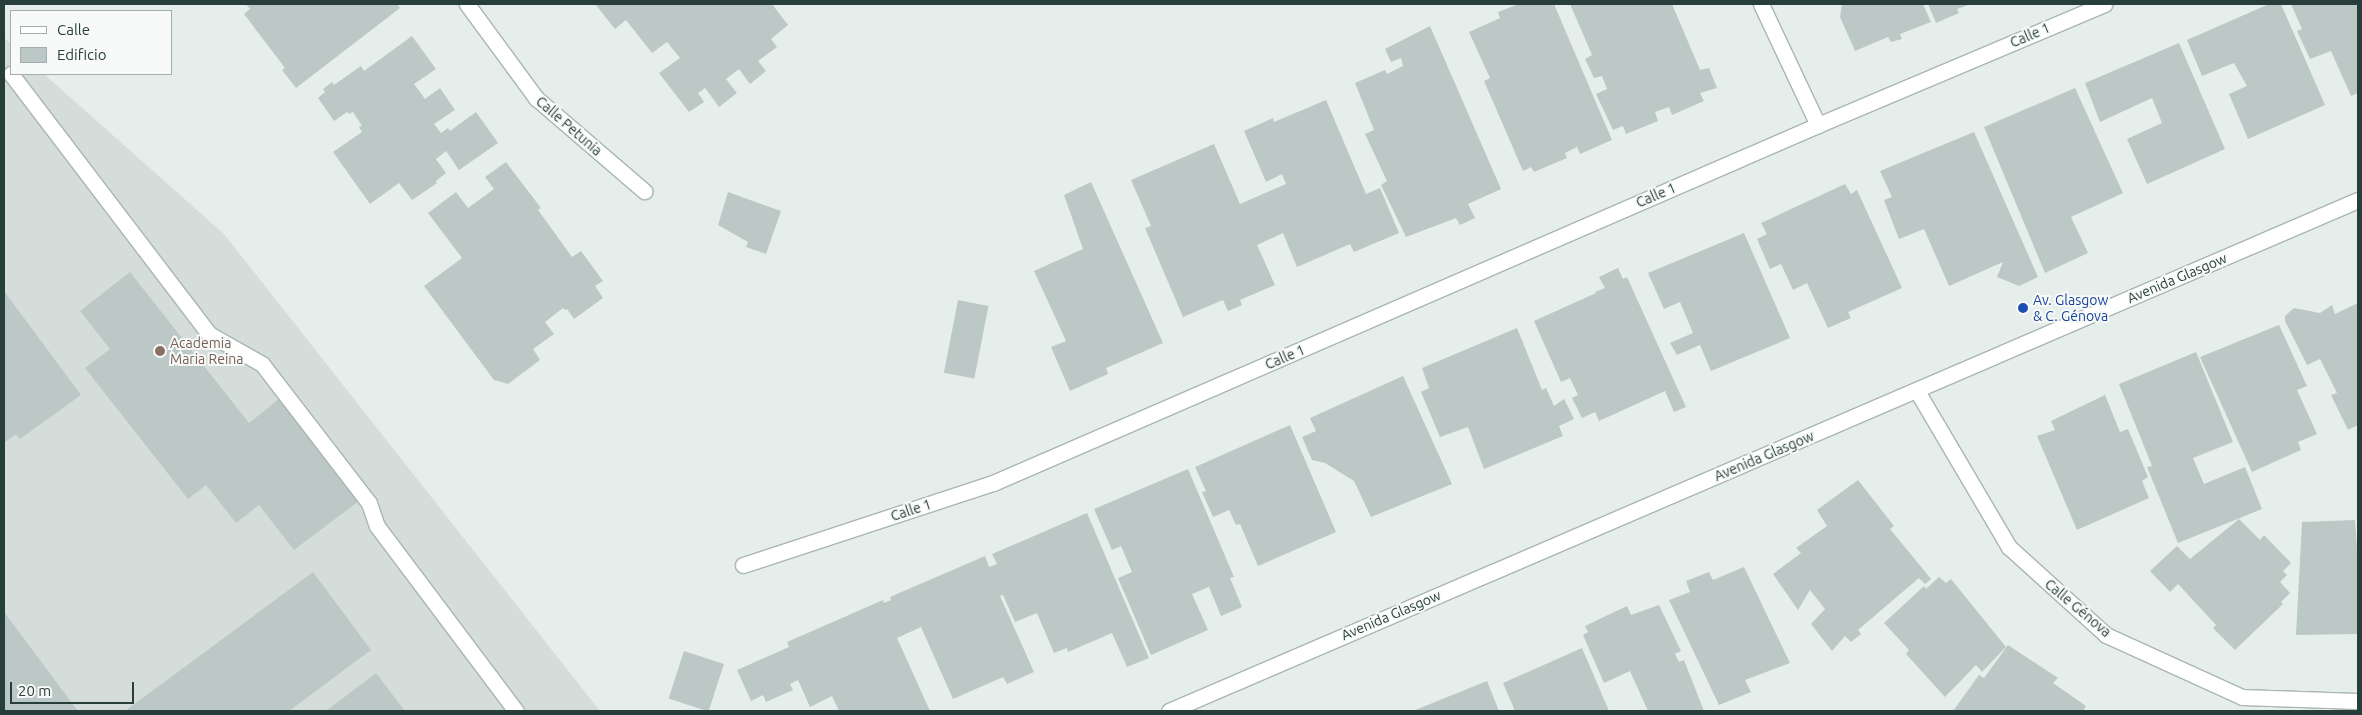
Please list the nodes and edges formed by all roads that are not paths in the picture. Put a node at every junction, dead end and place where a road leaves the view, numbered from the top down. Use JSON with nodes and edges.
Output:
{"nodes":[{"id":1,"x":467,"y":4,"type":"edge"},
{"id":2,"x":1761,"y":4,"type":"edge"},
{"id":3,"x":2104,"y":4,"type":"edge"},
{"id":4,"x":12,"y":75,"type":"edge"},
{"id":5,"x":1818,"y":125,"type":"junction"},
{"id":6,"x":644,"y":191,"type":"dead end"},
{"id":7,"x":2358,"y":200,"type":"edge"},
{"id":8,"x":1917,"y":390,"type":"junction"},
{"id":9,"x":743,"y":565,"type":"dead end"},
{"id":10,"x":2358,"y":701,"type":"edge"},
{"id":11,"x":516,"y":711,"type":"edge"},
{"id":12,"x":1169,"y":711,"type":"edge"}],
"edges":[{"from":1,"to":6,"type":"street","name":"Calle Petunia"},
{"from":2,"to":5,"type":"street"},
{"from":3,"to":5,"type":"street","name":"Calle 1"},
{"from":4,"to":11,"type":"street"},
{"from":5,"to":9,"type":"street","name":"Calle 1"},
{"from":7,"to":8,"type":"street","name":"Avenida Glasgow"},
{"from":8,"to":10,"type":"street","name":"Calle Génova"},
{"from":8,"to":12,"type":"street","name":"Avenida Glasgow"}]}
